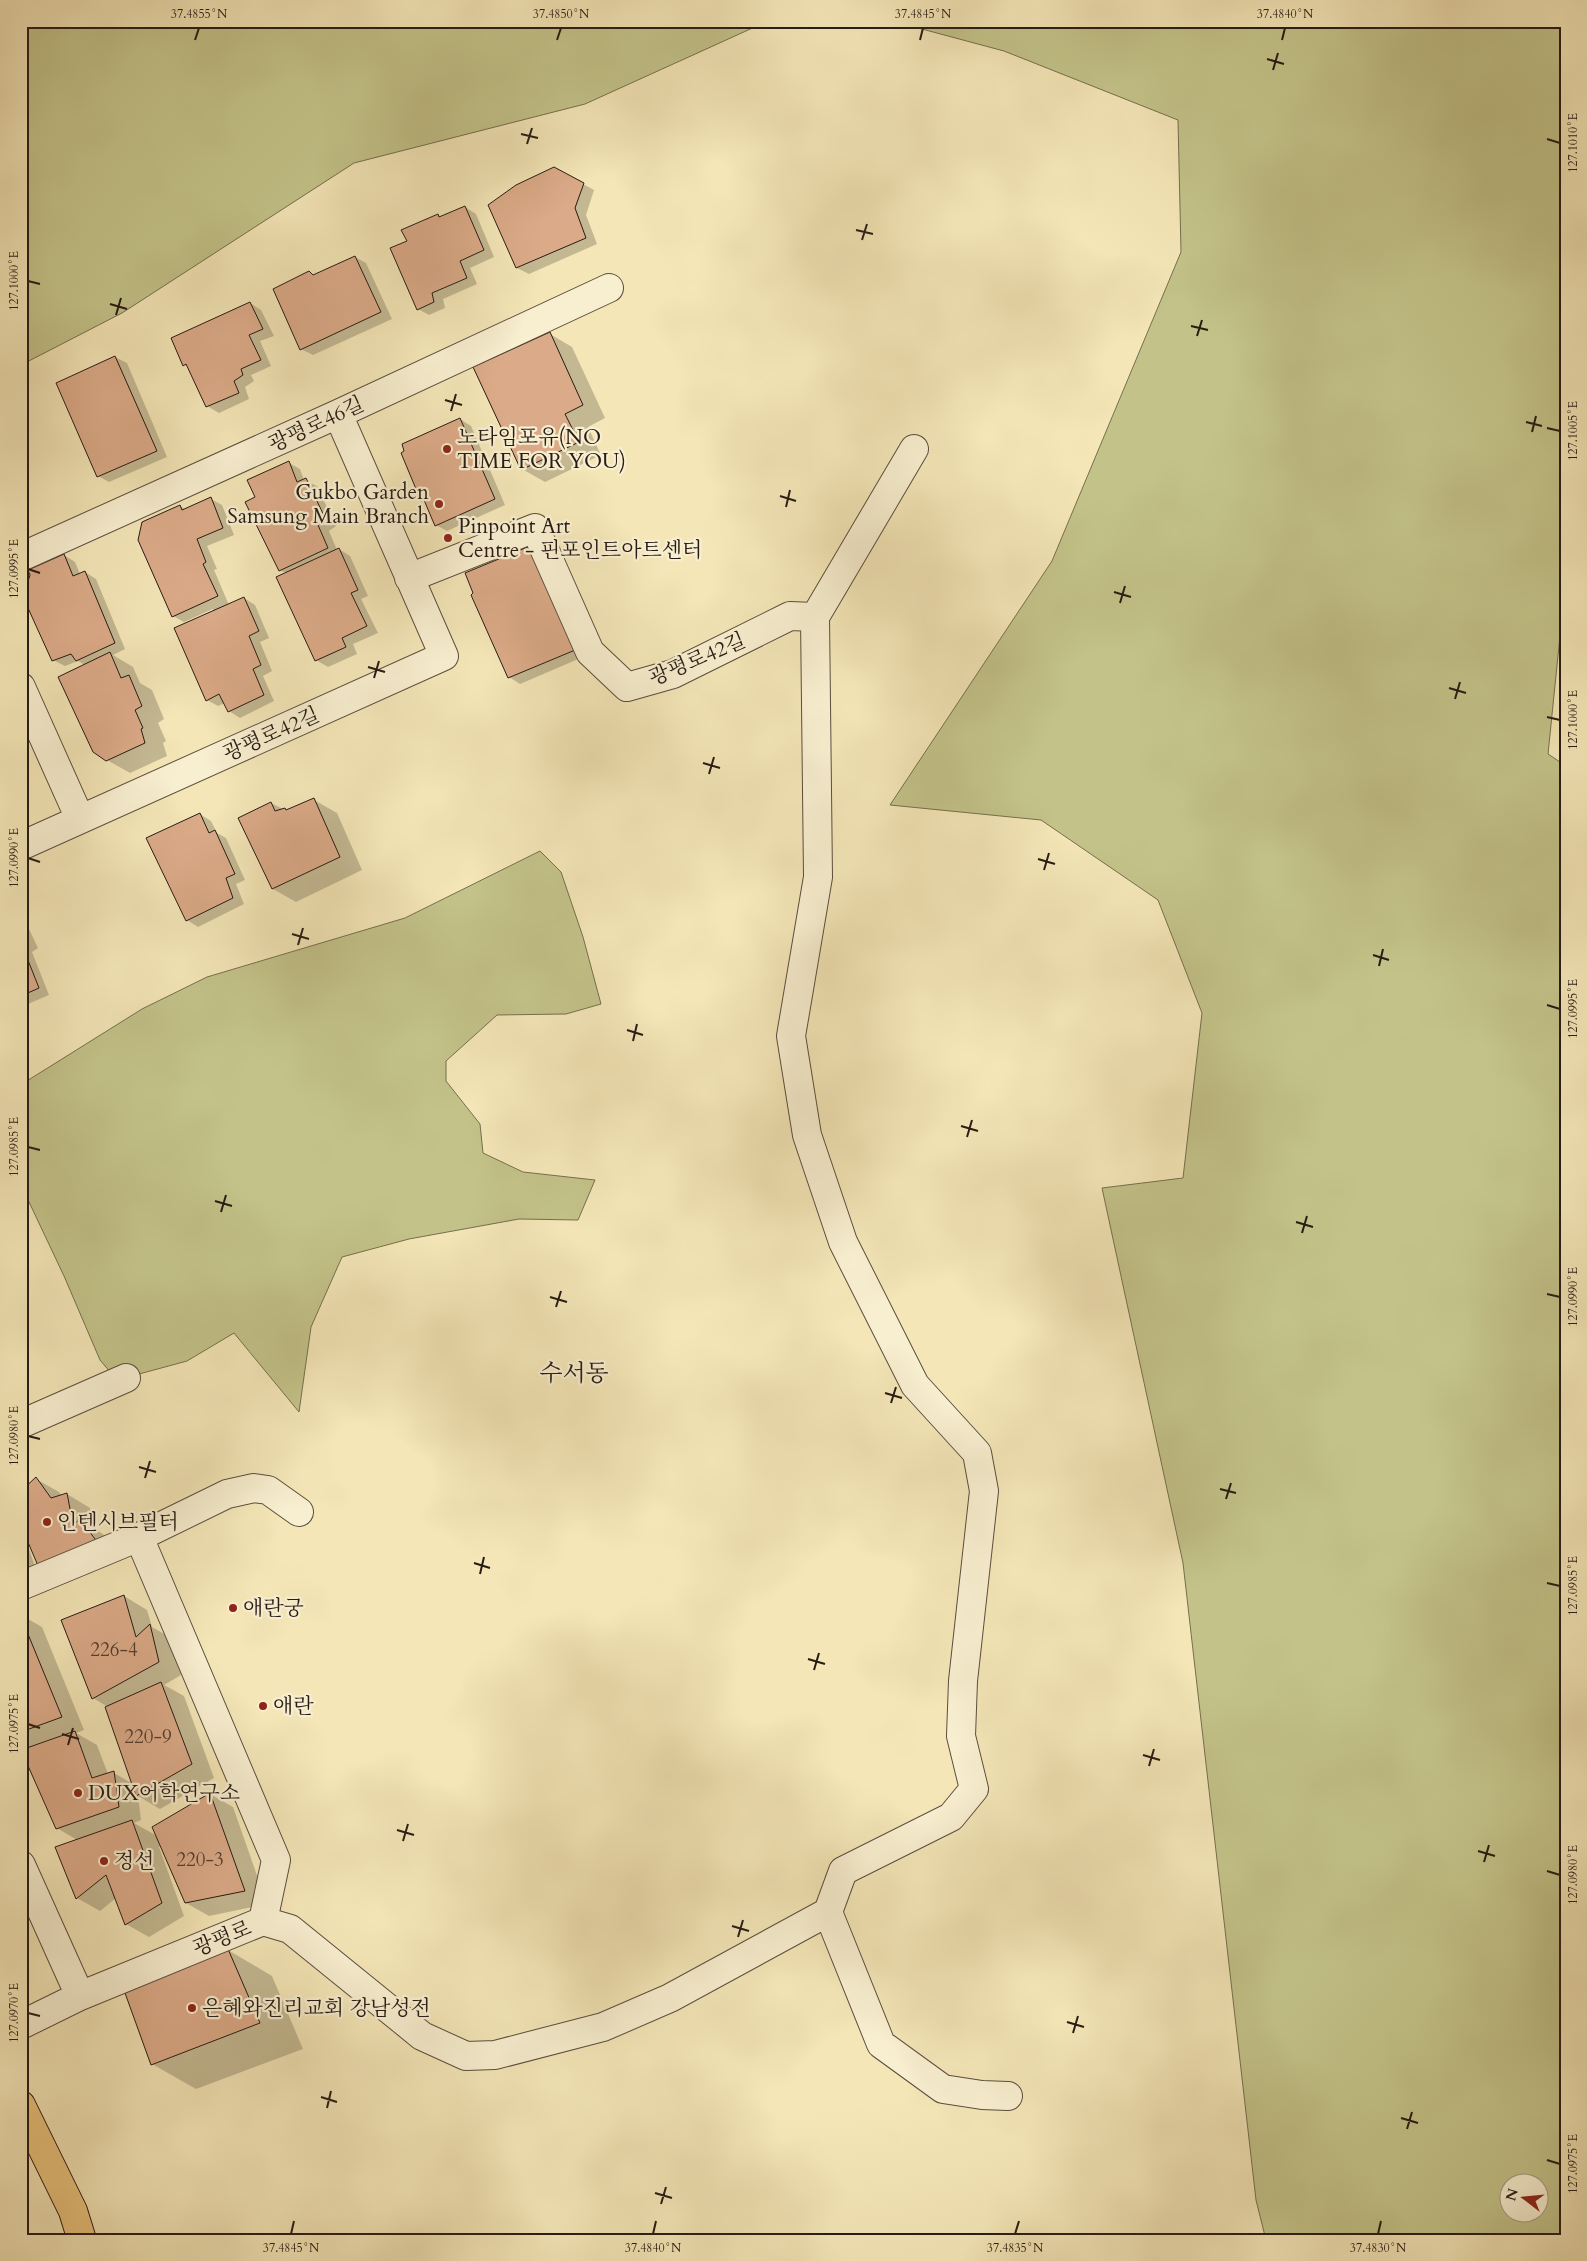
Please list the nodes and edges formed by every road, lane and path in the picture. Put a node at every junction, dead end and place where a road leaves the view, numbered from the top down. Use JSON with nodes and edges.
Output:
{"nodes":[{"id":1,"x":610,"y":288,"type":"dead end"},
{"id":2,"x":338,"y":414,"type":"junction"},
{"id":3,"x":914,"y":449,"type":"dead end"},
{"id":4,"x":21,"y":557,"type":"edge"},
{"id":5,"x":409,"y":578,"type":"junction"},
{"id":6,"x":815,"y":617,"type":"junction"},
{"id":7,"x":21,"y":687,"type":"edge"},
{"id":8,"x":80,"y":819,"type":"junction"},
{"id":9,"x":21,"y":846,"type":"edge"},
{"id":10,"x":126,"y":1378,"type":"dead end"},
{"id":11,"x":21,"y":1424,"type":"edge"},
{"id":12,"x":299,"y":1512,"type":"dead end"},
{"id":13,"x":139,"y":1537,"type":"junction"},
{"id":14,"x":21,"y":1586,"type":"edge"},
{"id":15,"x":21,"y":1865,"type":"edge"},
{"id":16,"x":828,"y":1912,"type":"junction"},
{"id":17,"x":264,"y":1921,"type":"junction"},
{"id":18,"x":80,"y":1996,"type":"junction"},
{"id":19,"x":21,"y":2025,"type":"edge"},
{"id":20,"x":1008,"y":2096,"type":"dead end"},
{"id":21,"x":21,"y":2106,"type":"edge"},
{"id":22,"x":82,"y":2240,"type":"edge"}],
"edges":[{"from":1,"to":2,"type":"street","name":"광평로46길"},
{"from":2,"to":4,"type":"street","name":"광평로46길"},
{"from":2,"to":5,"type":"street","name":"광평로42길"},
{"from":3,"to":6,"type":"street"},
{"from":5,"to":6,"type":"street","name":"광평로42길"},
{"from":5,"to":8,"type":"street","name":"광평로42길"},
{"from":6,"to":16,"type":"street"},
{"from":7,"to":8,"type":"street"},
{"from":8,"to":9,"type":"street","name":"광평로42길"},
{"from":10,"to":11,"type":"street"},
{"from":12,"to":13,"type":"street"},
{"from":13,"to":14,"type":"street"},
{"from":13,"to":17,"type":"street","name":"광평로"},
{"from":15,"to":18,"type":"street"},
{"from":16,"to":17,"type":"street"},
{"from":16,"to":20,"type":"street"},
{"from":17,"to":18,"type":"street","name":"광평로"},
{"from":18,"to":19,"type":"street","name":"광평로"},
{"from":21,"to":22,"type":"main road"}]}
